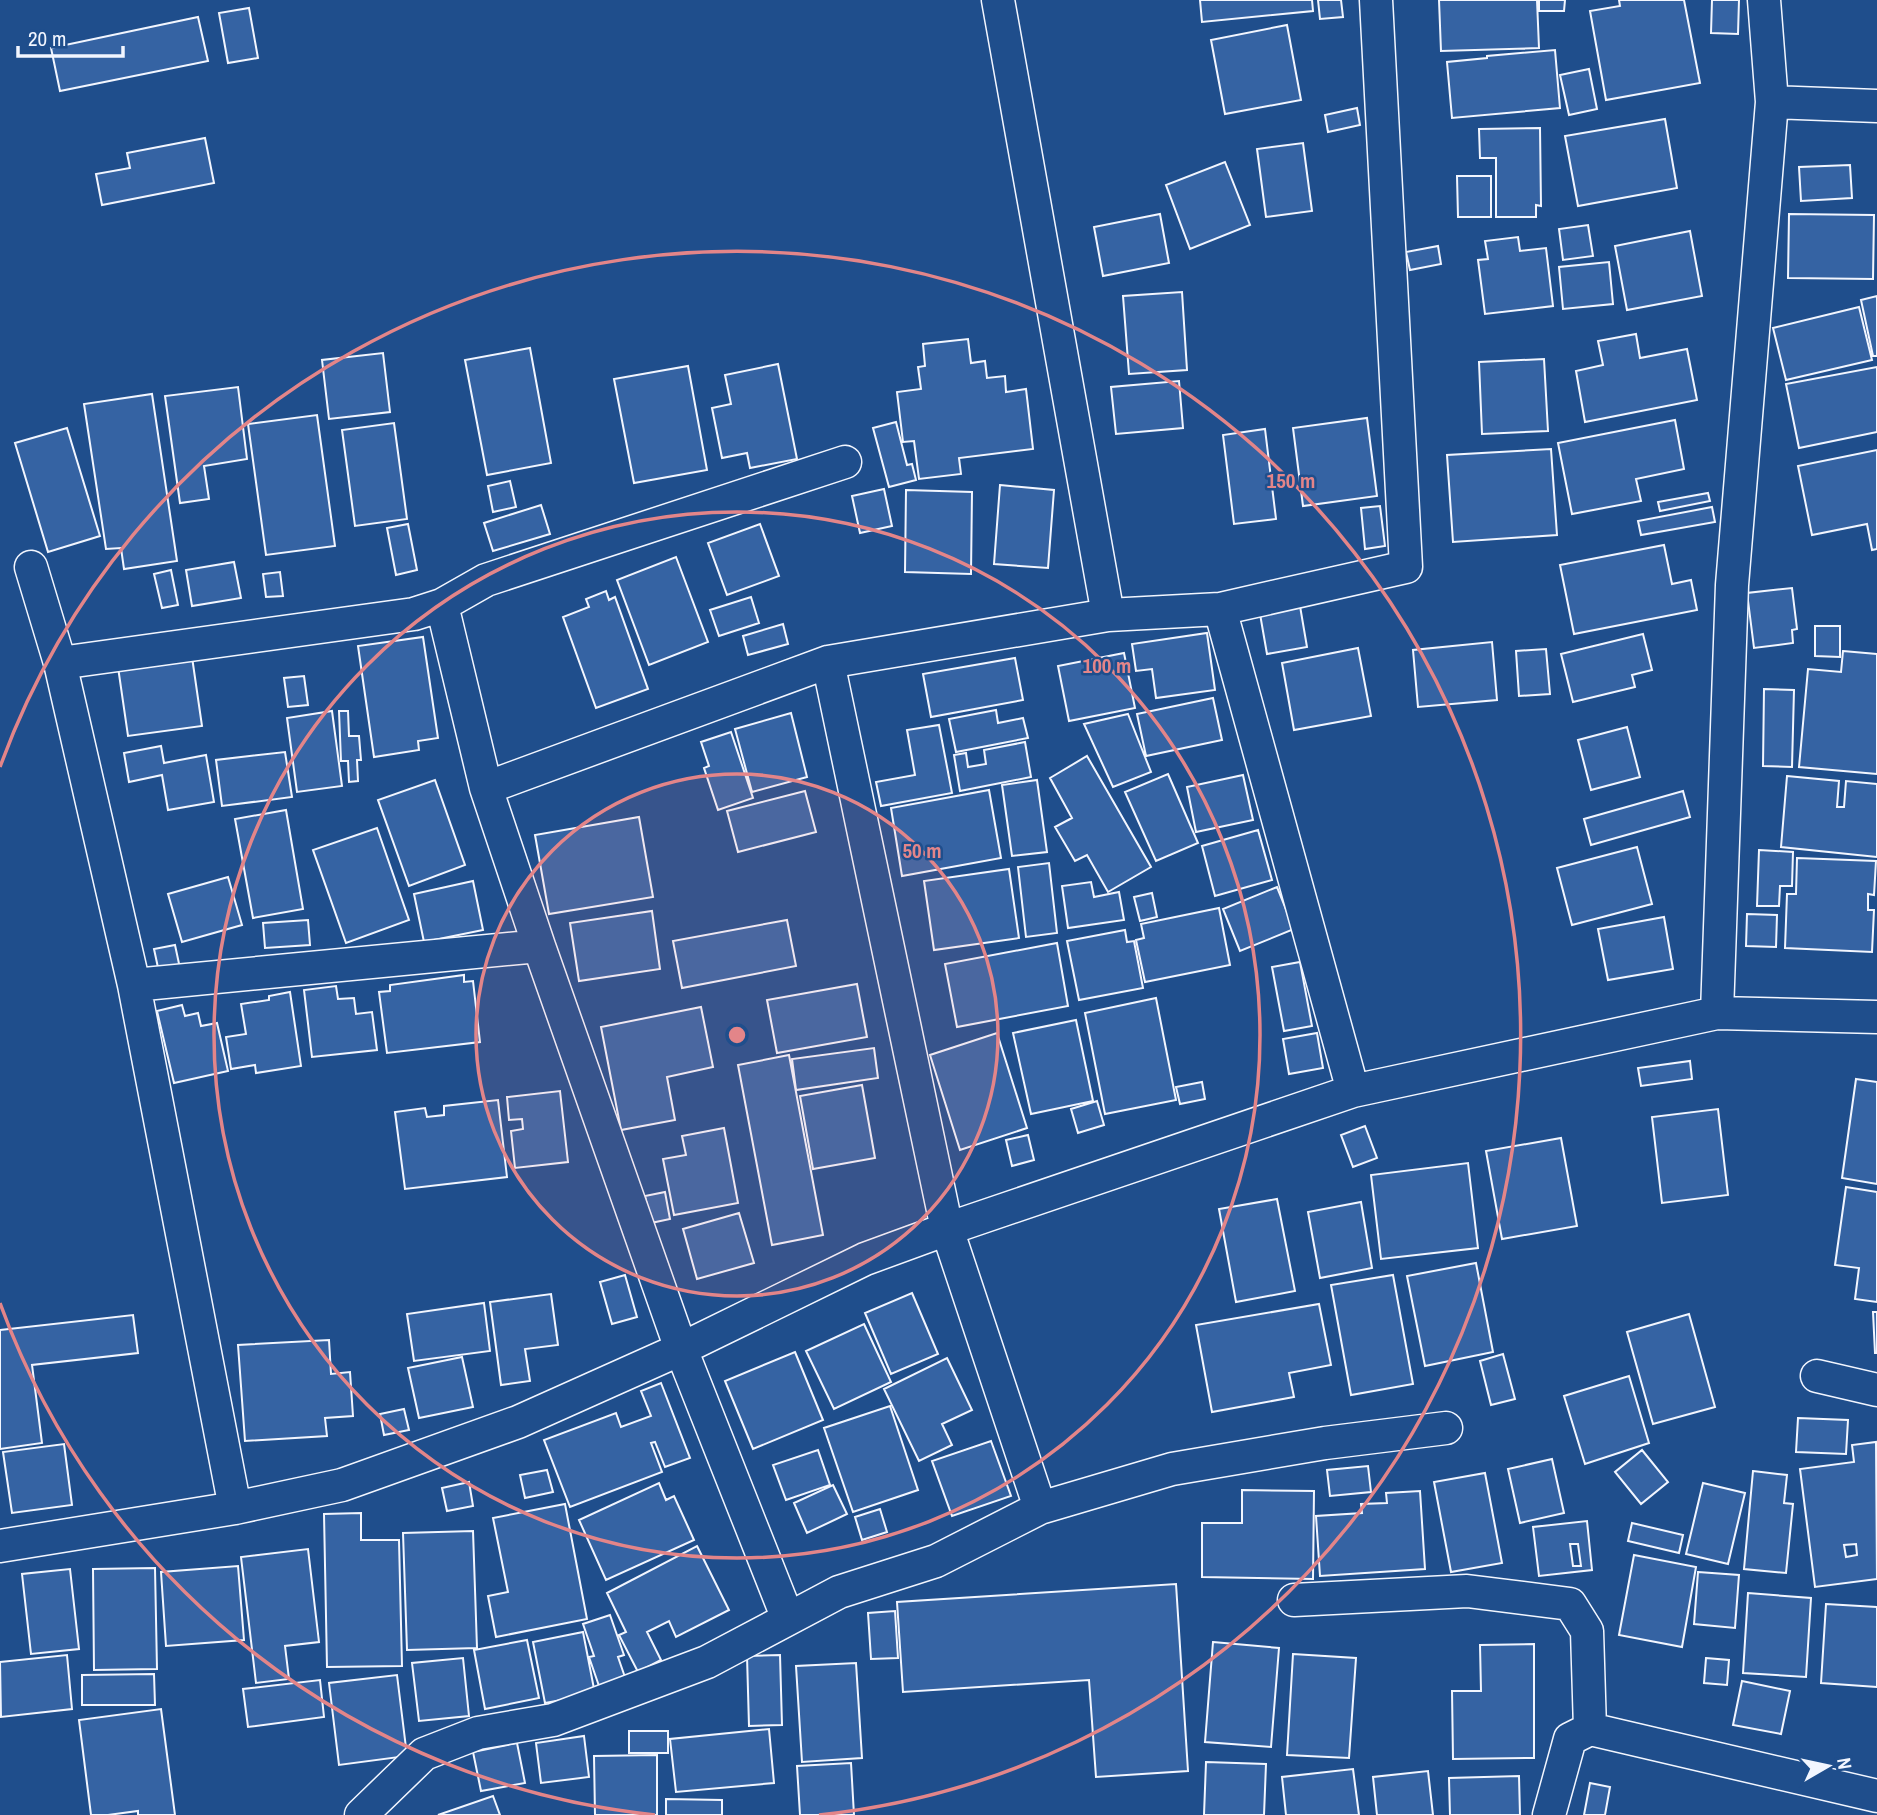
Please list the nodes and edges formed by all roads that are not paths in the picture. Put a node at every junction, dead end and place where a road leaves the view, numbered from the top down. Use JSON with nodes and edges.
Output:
{"nodes":[{"id":1,"x":998,"y":0,"type":"edge"},
{"id":2,"x":1376,"y":0,"type":"edge"},
{"id":3,"x":1764,"y":0,"type":"edge"},
{"id":4,"x":1773,"y":102,"type":"junction"},
{"id":5,"x":1877,"y":106,"type":"edge"},
{"id":6,"x":845,"y":462,"type":"dead end"},
{"id":7,"x":31,"y":567,"type":"dead end"},
{"id":8,"x":442,"y":605,"type":"junction"},
{"id":9,"x":1220,"y":609,"type":"junction"},
{"id":10,"x":1108,"y":615,"type":"junction"},
{"id":11,"x":828,"y":662,"type":"junction"},
{"id":12,"x":60,"y":663,"type":"junction"},
{"id":13,"x":486,"y":788,"type":"junction"},
{"id":14,"x":539,"y":946,"type":"junction"},
{"id":15,"x":134,"y":985,"type":"junction"},
{"id":16,"x":1717,"y":1013,"type":"junction"},
{"id":17,"x":1877,"y":1017,"type":"edge"},
{"id":18,"x":1353,"y":1091,"type":"junction"},
{"id":19,"x":947,"y":1229,"type":"junction"},
{"id":20,"x":681,"y":1349,"type":"junction"},
{"id":21,"x":1817,"y":1376,"type":"dead end"},
{"id":22,"x":1877,"y":1390,"type":"edge"},
{"id":23,"x":1446,"y":1428,"type":"dead end"},
{"id":24,"x":235,"y":1508,"type":"junction"},
{"id":25,"x":1040,"y":1508,"type":"junction"},
{"id":26,"x":0,"y":1546,"type":"edge"},
{"id":27,"x":1294,"y":1600,"type":"dead end"},
{"id":28,"x":788,"y":1619,"type":"junction"},
{"id":29,"x":1590,"y":1729,"type":"junction"},
{"id":30,"x":1877,"y":1796,"type":"edge"},
{"id":31,"x":361,"y":1815,"type":"edge"},
{"id":32,"x":1549,"y":1815,"type":"edge"}],
"edges":[{"from":1,"to":10,"type":"street"},
{"from":2,"to":9,"type":"street"},
{"from":3,"to":4,"type":"street"},
{"from":4,"to":5,"type":"street"},
{"from":4,"to":16,"type":"street"},
{"from":6,"to":8,"type":"street"},
{"from":7,"to":12,"type":"street"},
{"from":8,"to":12,"type":"street"},
{"from":8,"to":13,"type":"street"},
{"from":9,"to":10,"type":"street"},
{"from":9,"to":18,"type":"street"},
{"from":10,"to":11,"type":"street"},
{"from":11,"to":13,"type":"street"},
{"from":11,"to":19,"type":"street"},
{"from":12,"to":15,"type":"street"},
{"from":13,"to":14,"type":"street"},
{"from":14,"to":15,"type":"street"},
{"from":14,"to":20,"type":"street"},
{"from":15,"to":24,"type":"street"},
{"from":16,"to":17,"type":"street"},
{"from":16,"to":18,"type":"street"},
{"from":18,"to":19,"type":"street"},
{"from":19,"to":20,"type":"street"},
{"from":19,"to":25,"type":"street"},
{"from":20,"to":24,"type":"street"},
{"from":20,"to":28,"type":"street"},
{"from":21,"to":22,"type":"street"},
{"from":23,"to":25,"type":"street"},
{"from":24,"to":26,"type":"street"},
{"from":25,"to":28,"type":"street"},
{"from":27,"to":29,"type":"street"},
{"from":28,"to":31,"type":"street"},
{"from":29,"to":30,"type":"street"},
{"from":29,"to":32,"type":"street"}]}
